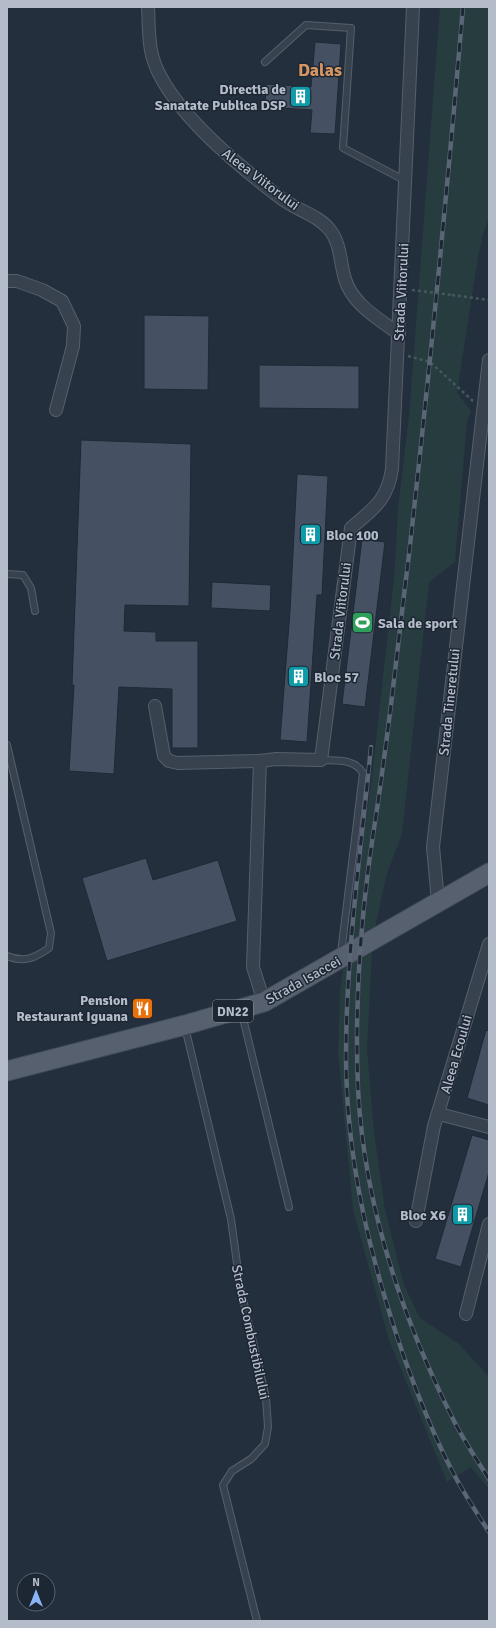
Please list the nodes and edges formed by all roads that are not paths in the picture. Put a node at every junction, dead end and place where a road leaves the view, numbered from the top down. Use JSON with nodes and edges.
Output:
{"nodes":[{"id":1,"x":148,"y":7,"type":"edge"},
{"id":2,"x":413,"y":7,"type":"edge"},
{"id":3,"x":265,"y":62,"type":"dead end"},
{"id":4,"x":406,"y":181,"type":"junction"},
{"id":5,"x":7,"y":281,"type":"edge"},
{"id":6,"x":399,"y":334,"type":"junction"},
{"id":7,"x":489,"y":360,"type":"edge"},
{"id":8,"x":56,"y":410,"type":"dead end"},
{"id":9,"x":7,"y":574,"type":"edge"},
{"id":10,"x":35,"y":611,"type":"dead end"},
{"id":11,"x":155,"y":706,"type":"dead end"},
{"id":12,"x":7,"y":745,"type":"edge"},
{"id":13,"x":321,"y":760,"type":"junction"},
{"id":14,"x":260,"y":761,"type":"junction"},
{"id":15,"x":489,"y":873,"type":"edge"},
{"id":16,"x":438,"y":901,"type":"junction"},
{"id":17,"x":489,"y":944,"type":"edge"},
{"id":18,"x":7,"y":956,"type":"edge"},
{"id":19,"x":341,"y":959,"type":"junction"},
{"id":20,"x":264,"y":1002,"type":"junction"},
{"id":21,"x":241,"y":1009,"type":"junction"},
{"id":22,"x":185,"y":1025,"type":"junction"},
{"id":23,"x":7,"y":1071,"type":"edge"},
{"id":24,"x":439,"y":1114,"type":"junction"},
{"id":25,"x":489,"y":1127,"type":"edge"},
{"id":26,"x":289,"y":1207,"type":"dead end"},
{"id":27,"x":416,"y":1221,"type":"dead end"},
{"id":28,"x":489,"y":1224,"type":"edge"},
{"id":29,"x":466,"y":1314,"type":"dead end"},
{"id":30,"x":257,"y":1621,"type":"edge"}],
"edges":[{"from":1,"to":6,"type":"street","name":"Aleea Viitorului"},
{"from":2,"to":4,"type":"street","name":"Strada Viitorului"},
{"from":3,"to":4,"type":"lane"},
{"from":4,"to":6,"type":"street","name":"Strada Viitorului"},
{"from":5,"to":8,"type":"street"},
{"from":6,"to":13,"type":"street","name":"Strada Viitorului"},
{"from":7,"to":16,"type":"street","name":"Strada Tineretului"},
{"from":9,"to":10,"type":"lane"},
{"from":11,"to":14,"type":"street"},
{"from":12,"to":18,"type":"lane"},
{"from":13,"to":14,"type":"street"},
{"from":13,"to":19,"type":"lane"},
{"from":14,"to":20,"type":"street"},
{"from":15,"to":16,"type":"main road","name":"Strada Isaccei","number":"DN22"},
{"from":16,"to":19,"type":"main road","name":"Strada Isaccei","number":"DN22"},
{"from":17,"to":24,"type":"street","name":"Aleea Ecoului"},
{"from":19,"to":20,"type":"main road","name":"Strada Isaccei","number":"DN22"},
{"from":20,"to":21,"type":"main road","name":"Strada Isaccei","number":"DN22"},
{"from":21,"to":22,"type":"main road","name":"Strada Isaccei","number":"DN22"},
{"from":21,"to":26,"type":"lane"},
{"from":22,"to":23,"type":"main road","name":"Strada Isaccei","number":"DN22"},
{"from":22,"to":30,"type":"lane","name":"Strada Combustibilului"},
{"from":24,"to":25,"type":"street"},
{"from":24,"to":27,"type":"street","name":"Aleea Ecoului"},
{"from":28,"to":29,"type":"street"}]}
